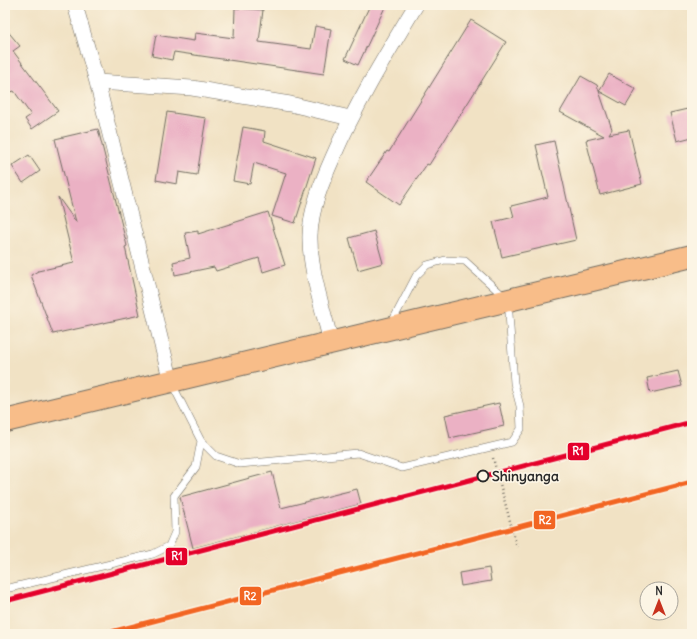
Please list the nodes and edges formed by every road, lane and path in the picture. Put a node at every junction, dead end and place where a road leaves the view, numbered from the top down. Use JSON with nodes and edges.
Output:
{"nodes":[{"id":1,"x":75,"y":5,"type":"edge"},
{"id":2,"x":416,"y":5,"type":"edge"},
{"id":3,"x":97,"y":82,"type":"junction"},
{"id":4,"x":350,"y":118,"type":"junction"},
{"id":5,"x":692,"y":256,"type":"edge"},
{"id":6,"x":508,"y":300,"type":"junction"},
{"id":7,"x":389,"y":327,"type":"junction"},
{"id":8,"x":331,"y":342,"type":"junction"},
{"id":9,"x":171,"y":382,"type":"junction"},
{"id":10,"x":5,"y":421,"type":"edge"},
{"id":11,"x":201,"y":441,"type":"junction"},
{"id":12,"x":493,"y":458,"type":"dead end"},
{"id":13,"x":517,"y":547,"type":"dead end"},
{"id":14,"x":5,"y":590,"type":"edge"}],
"edges":[{"from":1,"to":3,"type":"street"},
{"from":2,"to":4,"type":"street"},
{"from":3,"to":4,"type":"street"},
{"from":3,"to":9,"type":"street"},
{"from":4,"to":8,"type":"street"},
{"from":5,"to":6,"type":"highway"},
{"from":6,"to":7,"type":"highway"},
{"from":6,"to":7,"type":"lane"},
{"from":6,"to":11,"type":"lane"},
{"from":7,"to":8,"type":"highway"},
{"from":8,"to":9,"type":"highway"},
{"from":9,"to":10,"type":"highway"},
{"from":9,"to":11,"type":"lane"},
{"from":11,"to":14,"type":"lane"},
{"from":12,"to":13,"type":"path"}]}
